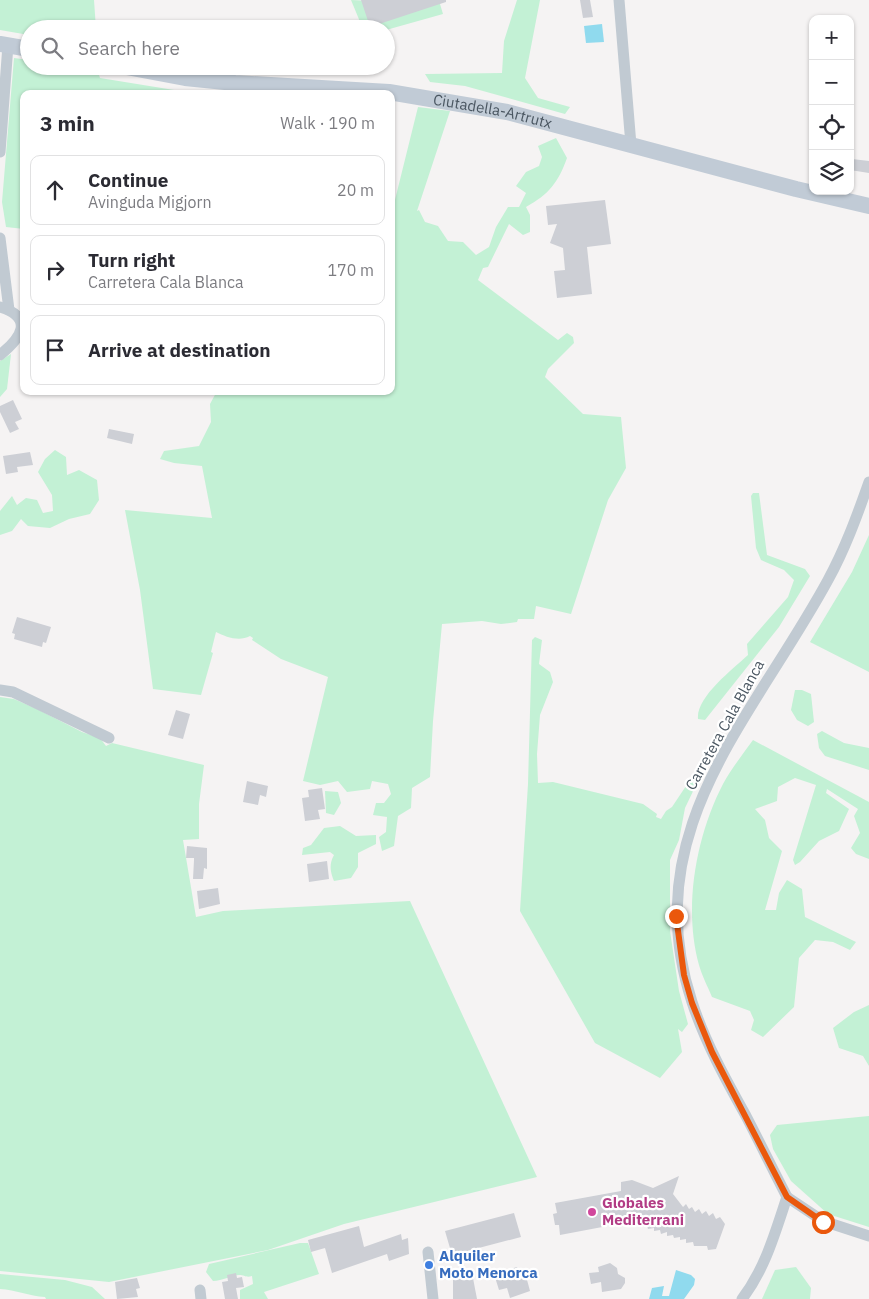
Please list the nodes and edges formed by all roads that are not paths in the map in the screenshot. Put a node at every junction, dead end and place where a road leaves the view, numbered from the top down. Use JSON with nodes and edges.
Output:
{"nodes":[{"id":1,"x":619,"y":0,"type":"edge"},
{"id":2,"x":4,"y":45,"type":"edge"},
{"id":3,"x":20,"y":48,"type":"edge"},
{"id":4,"x":178,"y":75,"type":"edge"},
{"id":5,"x":339,"y":90,"type":"edge"},
{"id":6,"x":395,"y":94,"type":"edge"},
{"id":7,"x":631,"y":145,"type":"junction"},
{"id":8,"x":0,"y":152,"type":"edge"},
{"id":9,"x":865,"y":208,"type":"edge"},
{"id":10,"x":0,"y":238,"type":"edge"},
{"id":11,"x":4,"y":309,"type":"edge"},
{"id":12,"x":20,"y":320,"type":"edge"},
{"id":13,"x":20,"y":334,"type":"edge"},
{"id":14,"x":0,"y":355,"type":"edge"},
{"id":15,"x":869,"y":482,"type":"edge"},
{"id":16,"x":0,"y":690,"type":"edge"},
{"id":17,"x":109,"y":738,"type":"dead end"},
{"id":18,"x":787,"y":1197,"type":"junction"},
{"id":19,"x":869,"y":1236,"type":"edge"},
{"id":20,"x":428,"y":1252,"type":"dead end"},
{"id":21,"x":433,"y":1299,"type":"edge"},
{"id":22,"x":742,"y":1299,"type":"edge"}],
"edges":[{"from":1,"to":7,"type":"street"},
{"from":2,"to":3,"type":"main road"},
{"from":2,"to":8,"type":"street"},
{"from":4,"to":5,"type":"main road","name":"Ciutadella-Artrutx"},
{"from":6,"to":7,"type":"main road","name":"Ciutadella-Artrutx"},
{"from":7,"to":9,"type":"main road","name":"Ciutadella-Artrutx"},
{"from":10,"to":11,"type":"street"},
{"from":11,"to":12,"type":"street"},
{"from":13,"to":14,"type":"street"},
{"from":15,"to":18,"type":"street","name":"Carretera Cala Blanca"},
{"from":16,"to":17,"type":"street"},
{"from":18,"to":19,"type":"street"},
{"from":18,"to":22,"type":"street"},
{"from":20,"to":21,"type":"street"}]}
